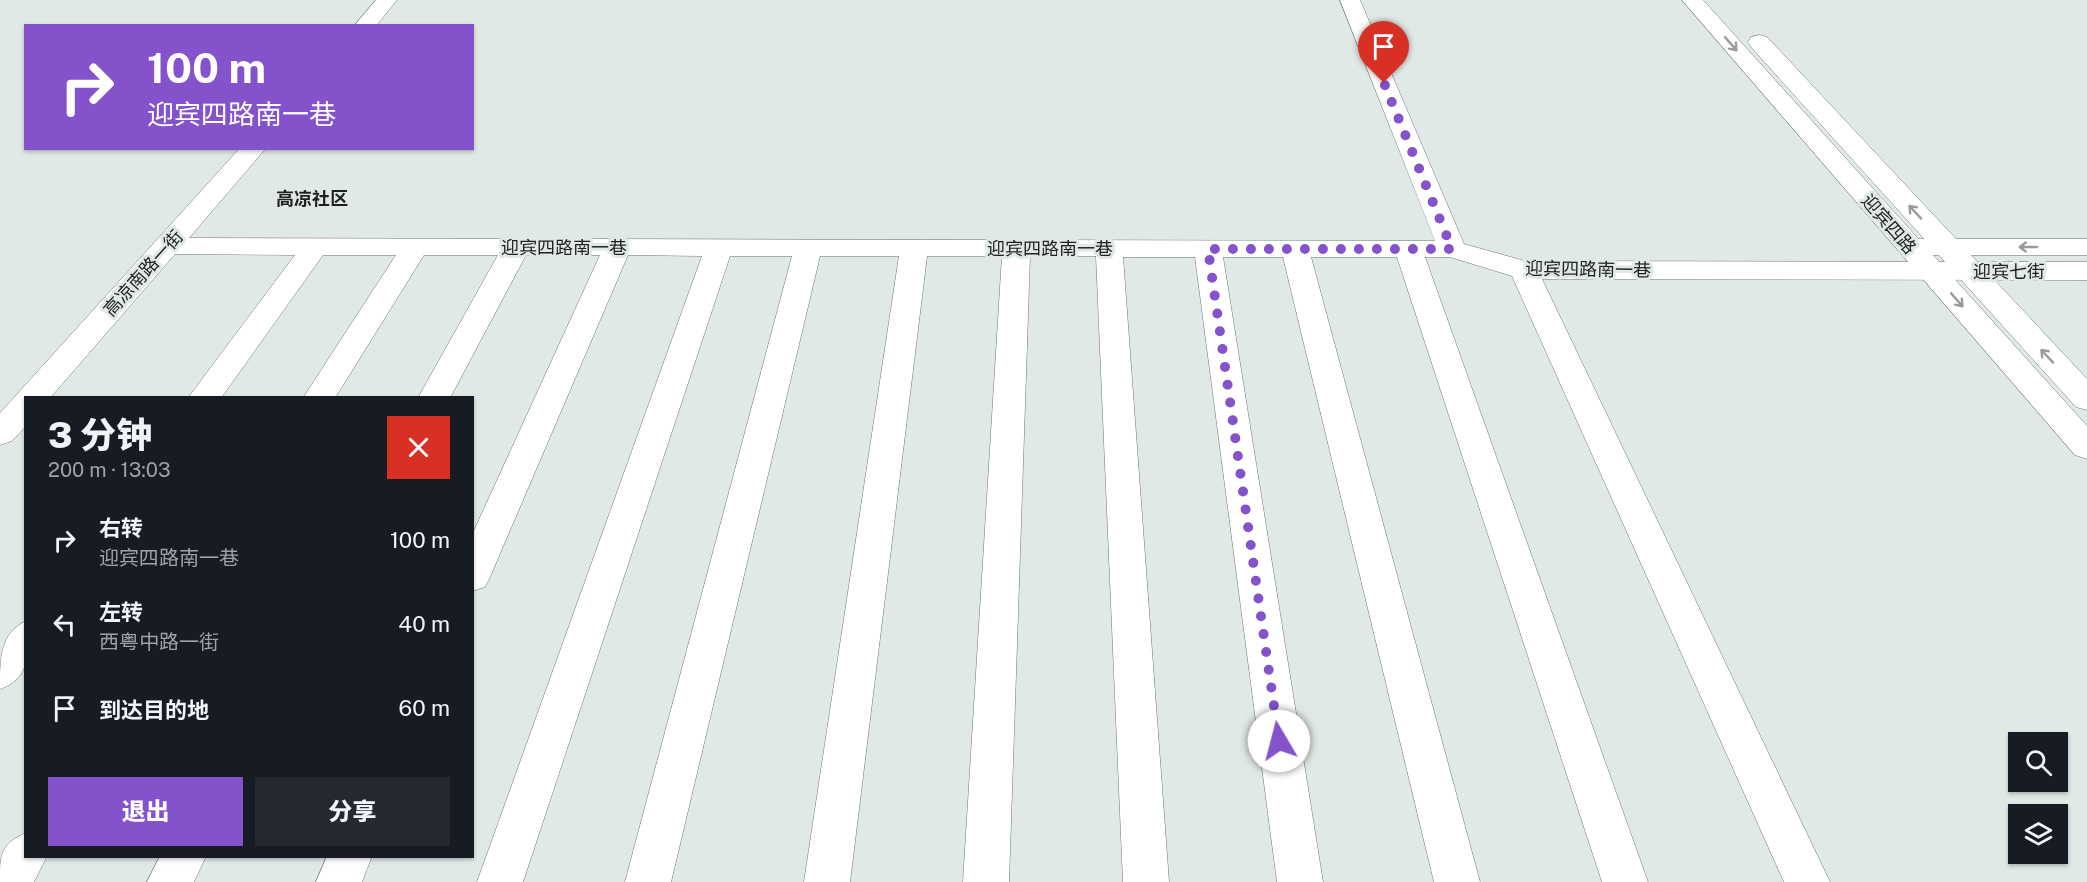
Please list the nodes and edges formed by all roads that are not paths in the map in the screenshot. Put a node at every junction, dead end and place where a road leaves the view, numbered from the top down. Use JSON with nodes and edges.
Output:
{"nodes":[{"id":1,"x":387,"y":0,"type":"edge"},
{"id":2,"x":1350,"y":0,"type":"edge"},
{"id":3,"x":1692,"y":0,"type":"edge"},
{"id":4,"x":1720,"y":0,"type":"edge"},
{"id":5,"x":366,"y":24,"type":"edge"},
{"id":6,"x":252,"y":150,"type":"edge"},
{"id":7,"x":167,"y":246,"type":"junction"},
{"id":8,"x":315,"y":247,"type":"junction"},
{"id":9,"x":415,"y":247,"type":"junction"},
{"id":10,"x":516,"y":247,"type":"junction"},
{"id":11,"x":1910,"y":247,"type":"junction"},
{"id":12,"x":1947,"y":247,"type":"junction"},
{"id":13,"x":2087,"y":247,"type":"edge"},
{"id":14,"x":617,"y":248,"type":"junction"},
{"id":15,"x":719,"y":248,"type":"junction"},
{"id":16,"x":808,"y":248,"type":"junction"},
{"id":17,"x":914,"y":248,"type":"junction"},
{"id":18,"x":1016,"y":248,"type":"junction"},
{"id":19,"x":1109,"y":249,"type":"junction"},
{"id":20,"x":1208,"y":249,"type":"junction"},
{"id":21,"x":1295,"y":249,"type":"junction"},
{"id":22,"x":1408,"y":249,"type":"junction"},
{"id":23,"x":1452,"y":249,"type":"junction"},
{"id":24,"x":1524,"y":270,"type":"junction"},
{"id":25,"x":1931,"y":271,"type":"junction"},
{"id":26,"x":1970,"y":271,"type":"junction"},
{"id":27,"x":2087,"y":271,"type":"edge"},
{"id":28,"x":34,"y":396,"type":"edge"},
{"id":29,"x":205,"y":396,"type":"edge"},
{"id":30,"x":320,"y":396,"type":"edge"},
{"id":31,"x":435,"y":396,"type":"edge"},
{"id":32,"x":2087,"y":399,"type":"edge"},
{"id":33,"x":24,"y":407,"type":"edge"},
{"id":34,"x":0,"y":433,"type":"edge"},
{"id":35,"x":2087,"y":447,"type":"edge"},
{"id":36,"x":474,"y":572,"type":"edge"},
{"id":37,"x":24,"y":641,"type":"edge"},
{"id":38,"x":0,"y":672,"type":"edge"},
{"id":39,"x":24,"y":857,"type":"edge"},
{"id":40,"x":183,"y":858,"type":"edge"},
{"id":41,"x":349,"y":858,"type":"edge"},
{"id":42,"x":8,"y":882,"type":"edge"},
{"id":43,"x":170,"y":882,"type":"edge"},
{"id":44,"x":339,"y":882,"type":"edge"},
{"id":45,"x":500,"y":882,"type":"edge"},
{"id":46,"x":648,"y":882,"type":"edge"},
{"id":47,"x":827,"y":882,"type":"edge"},
{"id":48,"x":986,"y":882,"type":"edge"},
{"id":49,"x":1146,"y":882,"type":"edge"},
{"id":50,"x":1300,"y":882,"type":"edge"},
{"id":51,"x":1457,"y":882,"type":"edge"},
{"id":52,"x":1625,"y":882,"type":"edge"},
{"id":53,"x":1807,"y":882,"type":"edge"}],
"edges":[{"from":1,"to":5,"type":"street"},
{"from":2,"to":23,"type":"street"},
{"from":3,"to":11,"type":"street","name":"迎宾四路","one_way":true},
{"from":12,"to":4,"type":"street","name":"迎宾四路","one_way":true},
{"from":6,"to":7,"type":"street","name":"高凉南路一街"},
{"from":7,"to":8,"type":"street","name":"迎宾四路南一巷"},
{"from":7,"to":28,"type":"street","name":"高凉南路一街"},
{"from":8,"to":9,"type":"street","name":"迎宾四路南一巷"},
{"from":8,"to":29,"type":"street"},
{"from":9,"to":10,"type":"street","name":"迎宾四路南一巷"},
{"from":9,"to":30,"type":"street"},
{"from":10,"to":14,"type":"street","name":"迎宾四路南一巷"},
{"from":10,"to":31,"type":"street"},
{"from":11,"to":12,"type":"street"},
{"from":11,"to":25,"type":"street","name":"迎宾四路"},
{"from":13,"to":12,"type":"street","one_way":true},
{"from":12,"to":26,"type":"street","name":"迎宾四路"},
{"from":14,"to":15,"type":"street","name":"迎宾四路南一巷"},
{"from":14,"to":36,"type":"street"},
{"from":15,"to":16,"type":"street","name":"迎宾四路南一巷"},
{"from":15,"to":45,"type":"street"},
{"from":16,"to":17,"type":"street","name":"迎宾四路南一巷"},
{"from":16,"to":46,"type":"street"},
{"from":17,"to":18,"type":"street","name":"迎宾四路南一巷"},
{"from":17,"to":47,"type":"street"},
{"from":18,"to":19,"type":"street","name":"迎宾四路南一巷"},
{"from":18,"to":48,"type":"street"},
{"from":19,"to":20,"type":"street","name":"迎宾四路南一巷"},
{"from":19,"to":49,"type":"street"},
{"from":20,"to":21,"type":"street","name":"迎宾四路南一巷"},
{"from":20,"to":50,"type":"street"},
{"from":21,"to":22,"type":"street","name":"迎宾四路南一巷"},
{"from":21,"to":51,"type":"street"},
{"from":22,"to":23,"type":"street","name":"迎宾四路南一巷"},
{"from":22,"to":52,"type":"street"},
{"from":23,"to":24,"type":"street","name":"迎宾四路南一巷"},
{"from":24,"to":25,"type":"street","name":"迎宾四路南一巷"},
{"from":24,"to":53,"type":"street"},
{"from":25,"to":26,"type":"street","name":"迎宾七街"},
{"from":25,"to":35,"type":"street","name":"迎宾四路","one_way":true},
{"from":26,"to":27,"type":"street","name":"迎宾七街"},
{"from":32,"to":26,"type":"street","name":"迎宾四路","one_way":true},
{"from":33,"to":34,"type":"street"},
{"from":37,"to":38,"type":"street"},
{"from":39,"to":42,"type":"street"},
{"from":40,"to":43,"type":"street"},
{"from":41,"to":44,"type":"street"}]}
